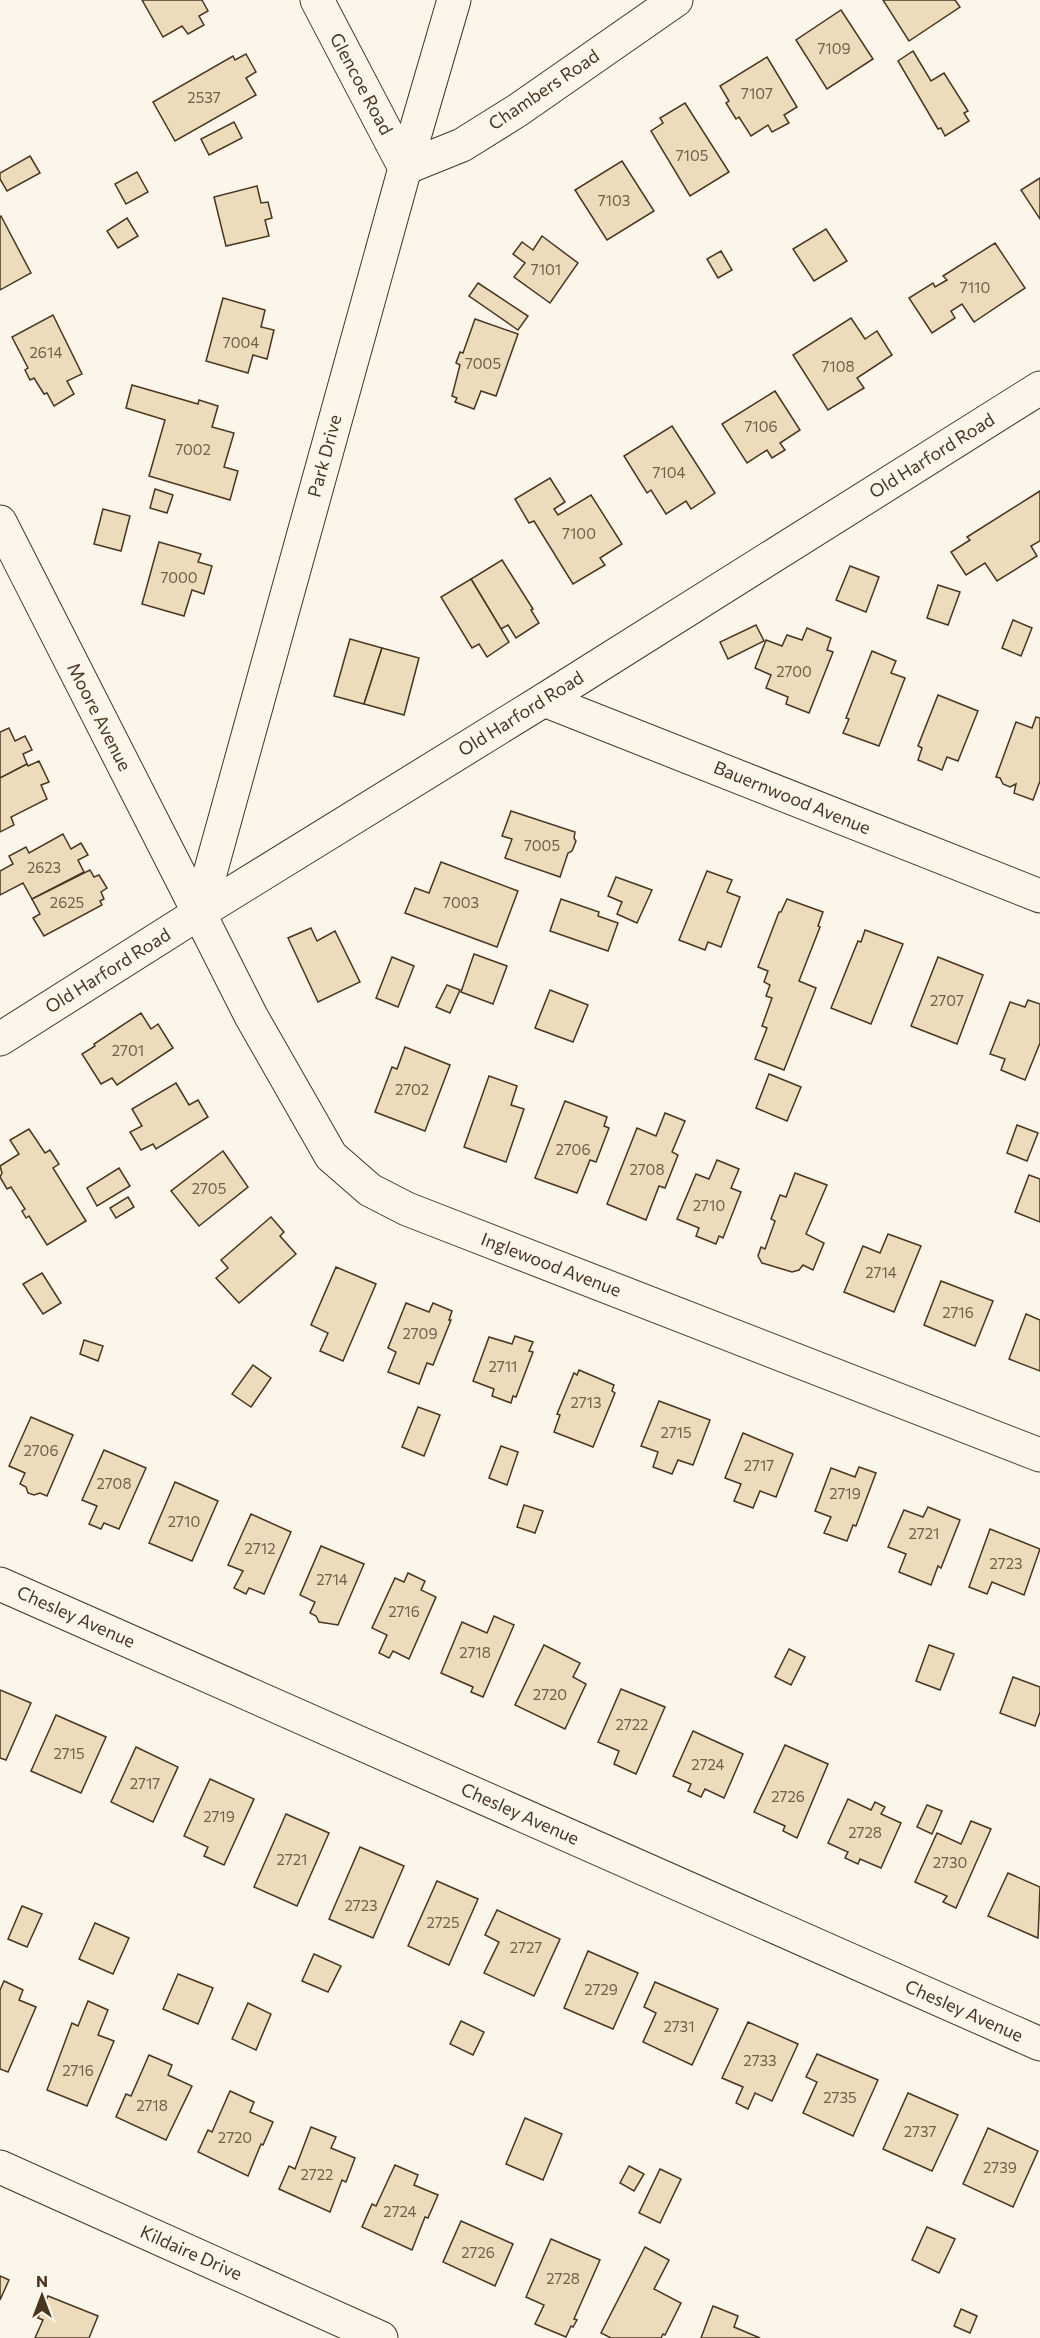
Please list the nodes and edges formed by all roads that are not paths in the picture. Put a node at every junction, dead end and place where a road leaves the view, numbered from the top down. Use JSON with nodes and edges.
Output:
{"nodes":[{"id":1,"x":316,"y":0,"type":"edge"},
{"id":2,"x":454,"y":0,"type":"edge"},
{"id":3,"x":676,"y":0,"type":"edge"},
{"id":4,"x":405,"y":168,"type":"junction"},
{"id":5,"x":1040,"y":388,"type":"edge"},
{"id":6,"x":0,"y":522,"type":"edge"},
{"id":7,"x":544,"y":700,"type":"junction"},
{"id":8,"x":1040,"y":896,"type":"edge"},
{"id":9,"x":199,"y":913,"type":"junction"},
{"id":10,"x":0,"y":1040,"type":"edge"},
{"id":11,"x":1040,"y":1455,"type":"edge"},
{"id":12,"x":0,"y":1584,"type":"edge"},
{"id":13,"x":1040,"y":2044,"type":"edge"},
{"id":14,"x":0,"y":2167,"type":"edge"},
{"id":15,"x":381,"y":2338,"type":"edge"}],
"edges":[{"from":1,"to":4,"type":"street","name":"Glencoe Road"},
{"from":2,"to":4,"type":"street","name":"Park Drive"},
{"from":3,"to":4,"type":"street","name":"Chambers Road"},
{"from":4,"to":9,"type":"street","name":"Park Drive"},
{"from":5,"to":7,"type":"street","name":"Old Harford Road"},
{"from":6,"to":9,"type":"street","name":"Moore Avenue"},
{"from":7,"to":8,"type":"street","name":"Bauernwood Avenue"},
{"from":7,"to":9,"type":"street","name":"Old Harford Road"},
{"from":9,"to":10,"type":"street","name":"Old Harford Road"},
{"from":9,"to":11,"type":"street","name":"Inglewood Avenue"},
{"from":12,"to":13,"type":"street","name":"Chesley Avenue"},
{"from":14,"to":15,"type":"street","name":"Kildaire Drive"}]}
